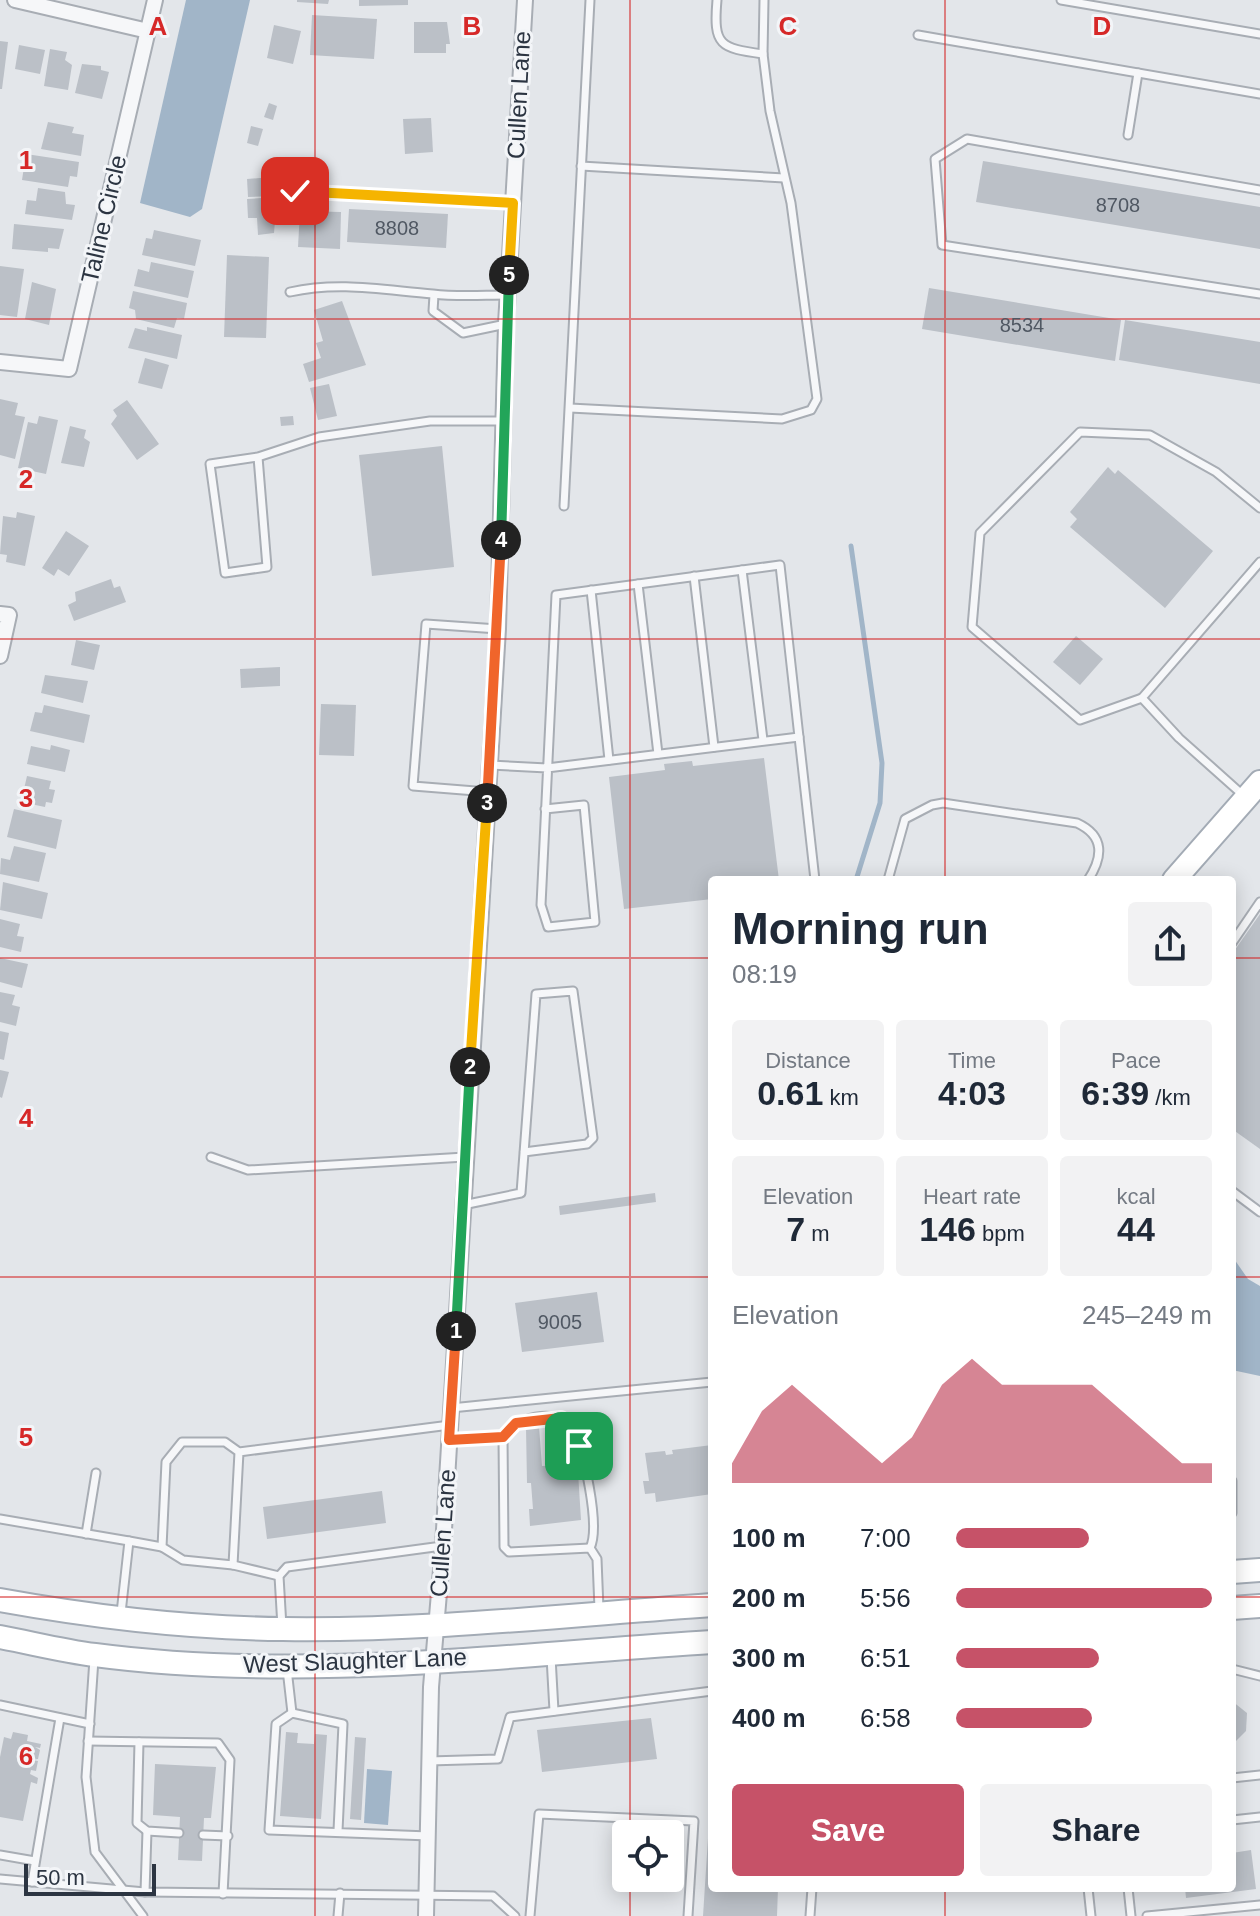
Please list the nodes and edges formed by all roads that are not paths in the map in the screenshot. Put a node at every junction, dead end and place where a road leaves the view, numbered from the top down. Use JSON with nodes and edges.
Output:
{"nodes":[{"id":1,"x":15,"y":0,"type":"edge"},
{"id":2,"x":155,"y":0,"type":"edge"},
{"id":3,"x":525,"y":0,"type":"edge"},
{"id":4,"x":590,"y":0,"type":"edge"},
{"id":5,"x":717,"y":0,"type":"edge"},
{"id":6,"x":764,"y":0,"type":"edge"},
{"id":7,"x":1061,"y":0,"type":"edge"},
{"id":8,"x":148,"y":31,"type":"junction"},
{"id":9,"x":1260,"y":34,"type":"edge"},
{"id":10,"x":918,"y":35,"type":"dead end"},
{"id":11,"x":763,"y":54,"type":"junction"},
{"id":12,"x":1138,"y":73,"type":"junction"},
{"id":13,"x":1260,"y":94,"type":"edge"},
{"id":14,"x":1128,"y":135,"type":"dead end"},
{"id":15,"x":581,"y":166,"type":"junction"},
{"id":16,"x":784,"y":178,"type":"junction"},
{"id":17,"x":1260,"y":190,"type":"edge"},
{"id":18,"x":295,"y":191,"type":"dead end"},
{"id":19,"x":513,"y":203,"type":"junction"},
{"id":20,"x":290,"y":292,"type":"dead end"},
{"id":21,"x":1260,"y":294,"type":"edge"},
{"id":22,"x":434,"y":295,"type":"junction"},
{"id":23,"x":508,"y":295,"type":"junction"},
{"id":24,"x":506,"y":324,"type":"junction"},
{"id":25,"x":0,"y":362,"type":"edge"},
{"id":26,"x":570,"y":408,"type":"junction"},
{"id":27,"x":505,"y":421,"type":"junction"},
{"id":28,"x":258,"y":457,"type":"junction"},
{"id":29,"x":564,"y":506,"type":"dead end"},
{"id":30,"x":1260,"y":508,"type":"edge"},
{"id":31,"x":1260,"y":562,"type":"edge"},
{"id":32,"x":742,"y":570,"type":"junction"},
{"id":33,"x":694,"y":576,"type":"junction"},
{"id":34,"x":638,"y":584,"type":"junction"},
{"id":35,"x":591,"y":590,"type":"junction"},
{"id":36,"x":0,"y":614,"type":"edge"},
{"id":37,"x":498,"y":629,"type":"junction"},
{"id":38,"x":0,"y":656,"type":"edge"},
{"id":39,"x":1142,"y":698,"type":"junction"},
{"id":40,"x":799,"y":737,"type":"junction"},
{"id":41,"x":763,"y":740,"type":"junction"},
{"id":42,"x":714,"y":747,"type":"junction"},
{"id":43,"x":658,"y":754,"type":"junction"},
{"id":44,"x":609,"y":760,"type":"junction"},
{"id":45,"x":490,"y":765,"type":"junction"},
{"id":46,"x":547,"y":768,"type":"junction"},
{"id":47,"x":1253,"y":790,"type":"edge"},
{"id":48,"x":488,"y":792,"type":"junction"},
{"id":49,"x":545,"y":809,"type":"junction"},
{"id":50,"x":815,"y":876,"type":"edge"},
{"id":51,"x":889,"y":876,"type":"edge"},
{"id":52,"x":1090,"y":876,"type":"edge"},
{"id":53,"x":1178,"y":876,"type":"edge"},
{"id":54,"x":1260,"y":902,"type":"edge"},
{"id":55,"x":1236,"y":937,"type":"edge"},
{"id":56,"x":524,"y":1152,"type":"junction"},
{"id":57,"x":211,"y":1157,"type":"dead end"},
{"id":58,"x":465,"y":1157,"type":"junction"},
{"id":59,"x":1236,"y":1194,"type":"edge"},
{"id":60,"x":463,"y":1205,"type":"junction"},
{"id":61,"x":1260,"y":1212,"type":"edge"},
{"id":62,"x":708,"y":1382,"type":"edge"},
{"id":63,"x":451,"y":1408,"type":"junction"},
{"id":64,"x":450,"y":1432,"type":"junction"},
{"id":65,"x":503,"y":1437,"type":"junction"},
{"id":66,"x":239,"y":1452,"type":"junction"},
{"id":67,"x":96,"y":1473,"type":"dead end"},
{"id":68,"x":0,"y":1519,"type":"edge"},
{"id":69,"x":86,"y":1534,"type":"junction"},
{"id":70,"x":129,"y":1541,"type":"junction"},
{"id":71,"x":443,"y":1546,"type":"junction"},
{"id":72,"x":162,"y":1547,"type":"junction"},
{"id":73,"x":590,"y":1548,"type":"junction"},
{"id":74,"x":233,"y":1565,"type":"junction"},
{"id":75,"x":1260,"y":1570,"type":"edge"},
{"id":76,"x":1236,"y":1572,"type":"edge"},
{"id":77,"x":279,"y":1576,"type":"junction"},
{"id":78,"x":0,"y":1600,"type":"edge"},
{"id":79,"x":708,"y":1605,"type":"edge"},
{"id":80,"x":1260,"y":1606,"type":"edge"},
{"id":81,"x":1236,"y":1608,"type":"edge"},
{"id":82,"x":599,"y":1613,"type":"junction"},
{"id":83,"x":120,"y":1619,"type":"junction"},
{"id":84,"x":437,"y":1624,"type":"junction"},
{"id":85,"x":282,"y":1629,"type":"junction"},
{"id":86,"x":0,"y":1637,"type":"edge"},
{"id":87,"x":708,"y":1642,"type":"edge"},
{"id":88,"x":551,"y":1652,"type":"junction"},
{"id":89,"x":94,"y":1655,"type":"junction"},
{"id":90,"x":434,"y":1660,"type":"junction"},
{"id":91,"x":286,"y":1667,"type":"junction"},
{"id":92,"x":1236,"y":1670,"type":"edge"},
{"id":93,"x":1260,"y":1676,"type":"edge"},
{"id":94,"x":708,"y":1692,"type":"edge"},
{"id":95,"x":0,"y":1705,"type":"edge"},
{"id":96,"x":554,"y":1711,"type":"junction"},
{"id":97,"x":292,"y":1713,"type":"junction"},
{"id":98,"x":60,"y":1718,"type":"junction"},
{"id":99,"x":90,"y":1724,"type":"junction"},
{"id":100,"x":88,"y":1741,"type":"junction"},
{"id":101,"x":139,"y":1742,"type":"junction"},
{"id":102,"x":429,"y":1761,"type":"junction"},
{"id":103,"x":1260,"y":1775,"type":"edge"},
{"id":104,"x":1236,"y":1778,"type":"edge"},
{"id":105,"x":1260,"y":1817,"type":"edge"},
{"id":106,"x":1236,"y":1820,"type":"edge"},
{"id":107,"x":147,"y":1831,"type":"junction"},
{"id":108,"x":338,"y":1831,"type":"junction"},
{"id":109,"x":179,"y":1833,"type":"dead end"},
{"id":110,"x":203,"y":1835,"type":"dead end"},
{"id":111,"x":228,"y":1836,"type":"junction"},
{"id":112,"x":429,"y":1836,"type":"junction"},
{"id":113,"x":0,"y":1855,"type":"edge"},
{"id":114,"x":35,"y":1861,"type":"junction"},
{"id":115,"x":0,"y":1879,"type":"edge"},
{"id":116,"x":32,"y":1882,"type":"junction"},
{"id":117,"x":122,"y":1890,"type":"junction"},
{"id":118,"x":145,"y":1892,"type":"junction"},
{"id":119,"x":812,"y":1892,"type":"edge"},
{"id":120,"x":1088,"y":1892,"type":"edge"},
{"id":121,"x":1128,"y":1892,"type":"edge"},
{"id":122,"x":340,"y":1893,"type":"junction"},
{"id":123,"x":223,"y":1894,"type":"junction"},
{"id":124,"x":427,"y":1895,"type":"junction"},
{"id":125,"x":1260,"y":1905,"type":"edge"},
{"id":126,"x":143,"y":1916,"type":"edge"},
{"id":127,"x":338,"y":1916,"type":"edge"},
{"id":128,"x":426,"y":1916,"type":"edge"},
{"id":129,"x":515,"y":1916,"type":"edge"},
{"id":130,"x":530,"y":1916,"type":"edge"},
{"id":131,"x":688,"y":1916,"type":"edge"},
{"id":132,"x":810,"y":1916,"type":"edge"},
{"id":133,"x":1091,"y":1916,"type":"edge"},
{"id":134,"x":1131,"y":1916,"type":"edge"},
{"id":135,"x":1147,"y":1916,"type":"edge"}],
"edges":[{"from":1,"to":8,"type":"street"},
{"from":2,"to":8,"type":"street","name":"Taline Circle"},
{"from":3,"to":19,"type":"street","name":"Cullen Lane"},
{"from":4,"to":15,"type":"lane"},
{"from":5,"to":11,"type":"lane"},
{"from":6,"to":11,"type":"lane"},
{"from":7,"to":9,"type":"lane"},
{"from":8,"to":25,"type":"street","name":"Taline Circle"},
{"from":10,"to":12,"type":"lane"},
{"from":11,"to":16,"type":"lane"},
{"from":12,"to":13,"type":"lane"},
{"from":12,"to":14,"type":"lane"},
{"from":15,"to":16,"type":"lane"},
{"from":15,"to":26,"type":"lane"},
{"from":16,"to":26,"type":"lane"},
{"from":17,"to":21,"type":"lane"},
{"from":18,"to":19,"type":"lane"},
{"from":19,"to":23,"type":"street","name":"Cullen Lane"},
{"from":20,"to":22,"type":"lane"},
{"from":22,"to":23,"type":"lane"},
{"from":22,"to":24,"type":"lane"},
{"from":23,"to":24,"type":"street","name":"Cullen Lane"},
{"from":24,"to":27,"type":"street","name":"Cullen Lane"},
{"from":26,"to":29,"type":"lane"},
{"from":27,"to":28,"type":"lane"},
{"from":27,"to":37,"type":"street","name":"Cullen Lane"},
{"from":28,"to":28,"type":"lane"},
{"from":30,"to":39,"type":"lane"},
{"from":31,"to":39,"type":"lane"},
{"from":32,"to":33,"type":"lane"},
{"from":32,"to":40,"type":"lane"},
{"from":32,"to":41,"type":"lane"},
{"from":33,"to":34,"type":"lane"},
{"from":33,"to":42,"type":"lane"},
{"from":34,"to":35,"type":"lane"},
{"from":34,"to":43,"type":"lane"},
{"from":35,"to":44,"type":"lane"},
{"from":35,"to":46,"type":"lane"},
{"from":36,"to":38,"type":"street"},
{"from":37,"to":45,"type":"street","name":"Cullen Lane"},
{"from":37,"to":48,"type":"lane"},
{"from":39,"to":47,"type":"lane"},
{"from":40,"to":41,"type":"lane"},
{"from":40,"to":50,"type":"lane"},
{"from":41,"to":42,"type":"lane"},
{"from":42,"to":43,"type":"lane"},
{"from":43,"to":44,"type":"lane"},
{"from":44,"to":46,"type":"lane"},
{"from":45,"to":46,"type":"lane"},
{"from":45,"to":48,"type":"street","name":"Cullen Lane"},
{"from":46,"to":49,"type":"lane"},
{"from":47,"to":53,"type":"main road"},
{"from":48,"to":58,"type":"street","name":"Cullen Lane"},
{"from":49,"to":49,"type":"lane"},
{"from":51,"to":52,"type":"lane"},
{"from":54,"to":55,"type":"lane"},
{"from":56,"to":56,"type":"lane"},
{"from":56,"to":60,"type":"lane"},
{"from":57,"to":58,"type":"lane"},
{"from":58,"to":60,"type":"street","name":"Cullen Lane"},
{"from":59,"to":61,"type":"lane"},
{"from":60,"to":63,"type":"street","name":"Cullen Lane"},
{"from":62,"to":63,"type":"lane"},
{"from":63,"to":64,"type":"street","name":"Cullen Lane"},
{"from":64,"to":65,"type":"lane"},
{"from":64,"to":66,"type":"lane"},
{"from":64,"to":71,"type":"street","name":"Cullen Lane"},
{"from":65,"to":73,"type":"lane"},
{"from":65,"to":73,"type":"lane"},
{"from":66,"to":72,"type":"lane"},
{"from":66,"to":74,"type":"lane"},
{"from":67,"to":69,"type":"lane"},
{"from":68,"to":69,"type":"lane"},
{"from":69,"to":70,"type":"lane"},
{"from":70,"to":72,"type":"lane"},
{"from":70,"to":83,"type":"lane"},
{"from":71,"to":77,"type":"lane"},
{"from":71,"to":84,"type":"street","name":"Cullen Lane"},
{"from":72,"to":74,"type":"lane"},
{"from":73,"to":82,"type":"lane"},
{"from":74,"to":77,"type":"lane"},
{"from":75,"to":76,"type":"main road"},
{"from":77,"to":85,"type":"lane"},
{"from":78,"to":83,"type":"main road","name":"West Slaughter Lane"},
{"from":79,"to":82,"type":"main road","name":"West Slaughter Lane"},
{"from":80,"to":81,"type":"main road"},
{"from":82,"to":84,"type":"main road","name":"West Slaughter Lane"},
{"from":83,"to":85,"type":"main road","name":"West Slaughter Lane"},
{"from":84,"to":85,"type":"main road","name":"West Slaughter Lane"},
{"from":84,"to":90,"type":"street","name":"Cullen Lane"},
{"from":86,"to":89,"type":"main road","name":"West Slaughter Lane"},
{"from":87,"to":88,"type":"main road","name":"West Slaughter Lane"},
{"from":88,"to":90,"type":"main road","name":"West Slaughter Lane"},
{"from":88,"to":96,"type":"lane"},
{"from":89,"to":91,"type":"main road","name":"West Slaughter Lane"},
{"from":89,"to":99,"type":"lane"},
{"from":90,"to":91,"type":"main road","name":"West Slaughter Lane"},
{"from":90,"to":102,"type":"street","name":"Cullen Lane"},
{"from":91,"to":97,"type":"lane"},
{"from":92,"to":93,"type":"lane"},
{"from":94,"to":96,"type":"lane"},
{"from":95,"to":98,"type":"lane"},
{"from":96,"to":102,"type":"lane"},
{"from":97,"to":108,"type":"lane"},
{"from":97,"to":108,"type":"lane"},
{"from":98,"to":99,"type":"lane"},
{"from":98,"to":114,"type":"lane"},
{"from":99,"to":100,"type":"lane"},
{"from":100,"to":101,"type":"lane"},
{"from":100,"to":117,"type":"lane"},
{"from":101,"to":107,"type":"lane"},
{"from":101,"to":111,"type":"lane"},
{"from":102,"to":112,"type":"street","name":"Cullen Lane"},
{"from":103,"to":104,"type":"lane"},
{"from":105,"to":106,"type":"lane"},
{"from":107,"to":109,"type":"lane"},
{"from":107,"to":118,"type":"lane"},
{"from":108,"to":112,"type":"lane"},
{"from":110,"to":111,"type":"lane"},
{"from":111,"to":123,"type":"lane"},
{"from":112,"to":124,"type":"street","name":"Cullen Lane"},
{"from":113,"to":114,"type":"lane"},
{"from":114,"to":116,"type":"lane"},
{"from":115,"to":116,"type":"lane"},
{"from":116,"to":117,"type":"lane"},
{"from":117,"to":118,"type":"lane"},
{"from":117,"to":126,"type":"lane"},
{"from":118,"to":123,"type":"lane"},
{"from":119,"to":132,"type":"lane"},
{"from":120,"to":133,"type":"lane"},
{"from":121,"to":134,"type":"lane"},
{"from":122,"to":123,"type":"lane"},
{"from":122,"to":124,"type":"lane"},
{"from":122,"to":127,"type":"lane"},
{"from":124,"to":128,"type":"street","name":"Cullen Lane"},
{"from":124,"to":129,"type":"lane"},
{"from":125,"to":135,"type":"lane"},
{"from":130,"to":131,"type":"lane"}]}
